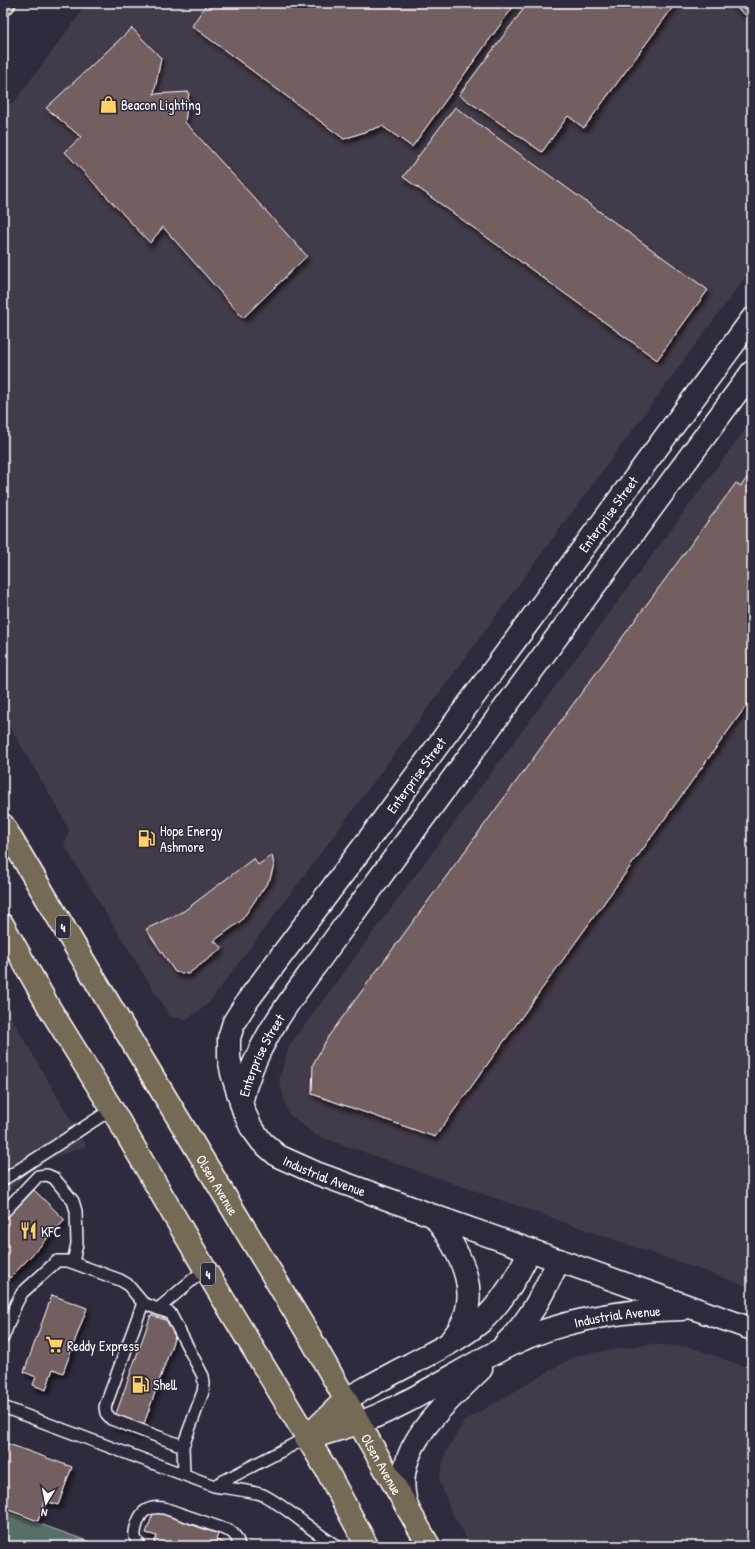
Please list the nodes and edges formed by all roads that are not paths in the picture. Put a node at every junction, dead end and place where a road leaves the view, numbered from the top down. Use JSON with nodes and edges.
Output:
{"nodes":[{"id":1,"x":752,"y":319,"type":"edge"},
{"id":2,"x":752,"y":372,"type":"edge"},
{"id":3,"x":3,"y":826,"type":"edge"},
{"id":4,"x":3,"y":925,"type":"edge"},
{"id":5,"x":242,"y":1103,"type":"junction"},
{"id":6,"x":112,"y":1108,"type":"junction"},
{"id":7,"x":3,"y":1180,"type":"edge"},
{"id":8,"x":3,"y":1213,"type":"edge"},
{"id":9,"x":434,"y":1216,"type":"junction"},
{"id":10,"x":530,"y":1250,"type":"junction"},
{"id":11,"x":559,"y":1260,"type":"junction"},
{"id":12,"x":73,"y":1262,"type":"junction"},
{"id":13,"x":205,"y":1268,"type":"junction"},
{"id":14,"x":143,"y":1303,"type":"junction"},
{"id":15,"x":158,"y":1309,"type":"junction"},
{"id":16,"x":695,"y":1309,"type":"junction"},
{"id":17,"x":752,"y":1329,"type":"edge"},
{"id":18,"x":3,"y":1338,"type":"edge"},
{"id":19,"x":444,"y":1346,"type":"junction"},
{"id":20,"x":498,"y":1352,"type":"junction"},
{"id":21,"x":346,"y":1399,"type":"junction"},
{"id":22,"x":3,"y":1407,"type":"edge"},
{"id":23,"x":359,"y":1423,"type":"junction"},
{"id":24,"x":306,"y":1438,"type":"junction"},
{"id":25,"x":183,"y":1446,"type":"junction"},
{"id":26,"x":184,"y":1474,"type":"junction"},
{"id":27,"x":214,"y":1486,"type":"junction"},
{"id":28,"x":408,"y":1509,"type":"junction"},
{"id":29,"x":140,"y":1546,"type":"edge"},
{"id":30,"x":239,"y":1546,"type":"edge"},
{"id":31,"x":337,"y":1546,"type":"edge"},
{"id":32,"x":367,"y":1546,"type":"edge"},
{"id":33,"x":429,"y":1546,"type":"edge"}],
"edges":[{"from":1,"to":5,"type":"street","name":"Enterprise Street"},
{"from":2,"to":5,"type":"street","name":"Enterprise Street"},
{"from":3,"to":21,"type":"main road","name":"Olsen Avenue","number":"4"},
{"from":4,"to":6,"type":"main road","number":"4"},
{"from":5,"to":9,"type":"street","name":"Industrial Avenue"},
{"from":6,"to":7,"type":"lane"},
{"from":6,"to":13,"type":"main road","number":"4"},
{"from":8,"to":12,"type":"lane"},
{"from":9,"to":10,"type":"street","name":"Industrial Avenue"},
{"from":9,"to":19,"type":"street"},
{"from":10,"to":11,"type":"street","name":"Industrial Avenue"},
{"from":10,"to":19,"type":"street"},
{"from":11,"to":16,"type":"street","name":"Industrial Avenue"},
{"from":11,"to":20,"type":"street","name":"Industrial Avenue"},
{"from":12,"to":14,"type":"lane"},
{"from":12,"to":18,"type":"lane"},
{"from":13,"to":15,"type":"lane"},
{"from":13,"to":24,"type":"main road","number":"4"},
{"from":14,"to":15,"type":"lane"},
{"from":14,"to":25,"type":"lane"},
{"from":15,"to":25,"type":"lane"},
{"from":16,"to":17,"type":"street","name":"Industrial Avenue"},
{"from":16,"to":20,"type":"street","name":"Industrial Avenue"},
{"from":19,"to":21,"type":"street"},
{"from":20,"to":23,"type":"street","name":"Industrial Avenue"},
{"from":20,"to":28,"type":"street","name":"Industrial Avenue"},
{"from":21,"to":23,"type":"main road","name":"Olsen Avenue","number":"4"},
{"from":21,"to":24,"type":"main road"},
{"from":22,"to":26,"type":"lane"},
{"from":23,"to":24,"type":"main road"},
{"from":23,"to":28,"type":"main road","name":"Olsen Avenue","number":"4"},
{"from":24,"to":27,"type":"lane"},
{"from":24,"to":32,"type":"main road","number":"4"},
{"from":25,"to":26,"type":"lane"},
{"from":26,"to":27,"type":"lane"},
{"from":27,"to":31,"type":"lane"},
{"from":28,"to":33,"type":"main road","name":"Olsen Avenue","number":"4"},
{"from":29,"to":30,"type":"lane"}]}
